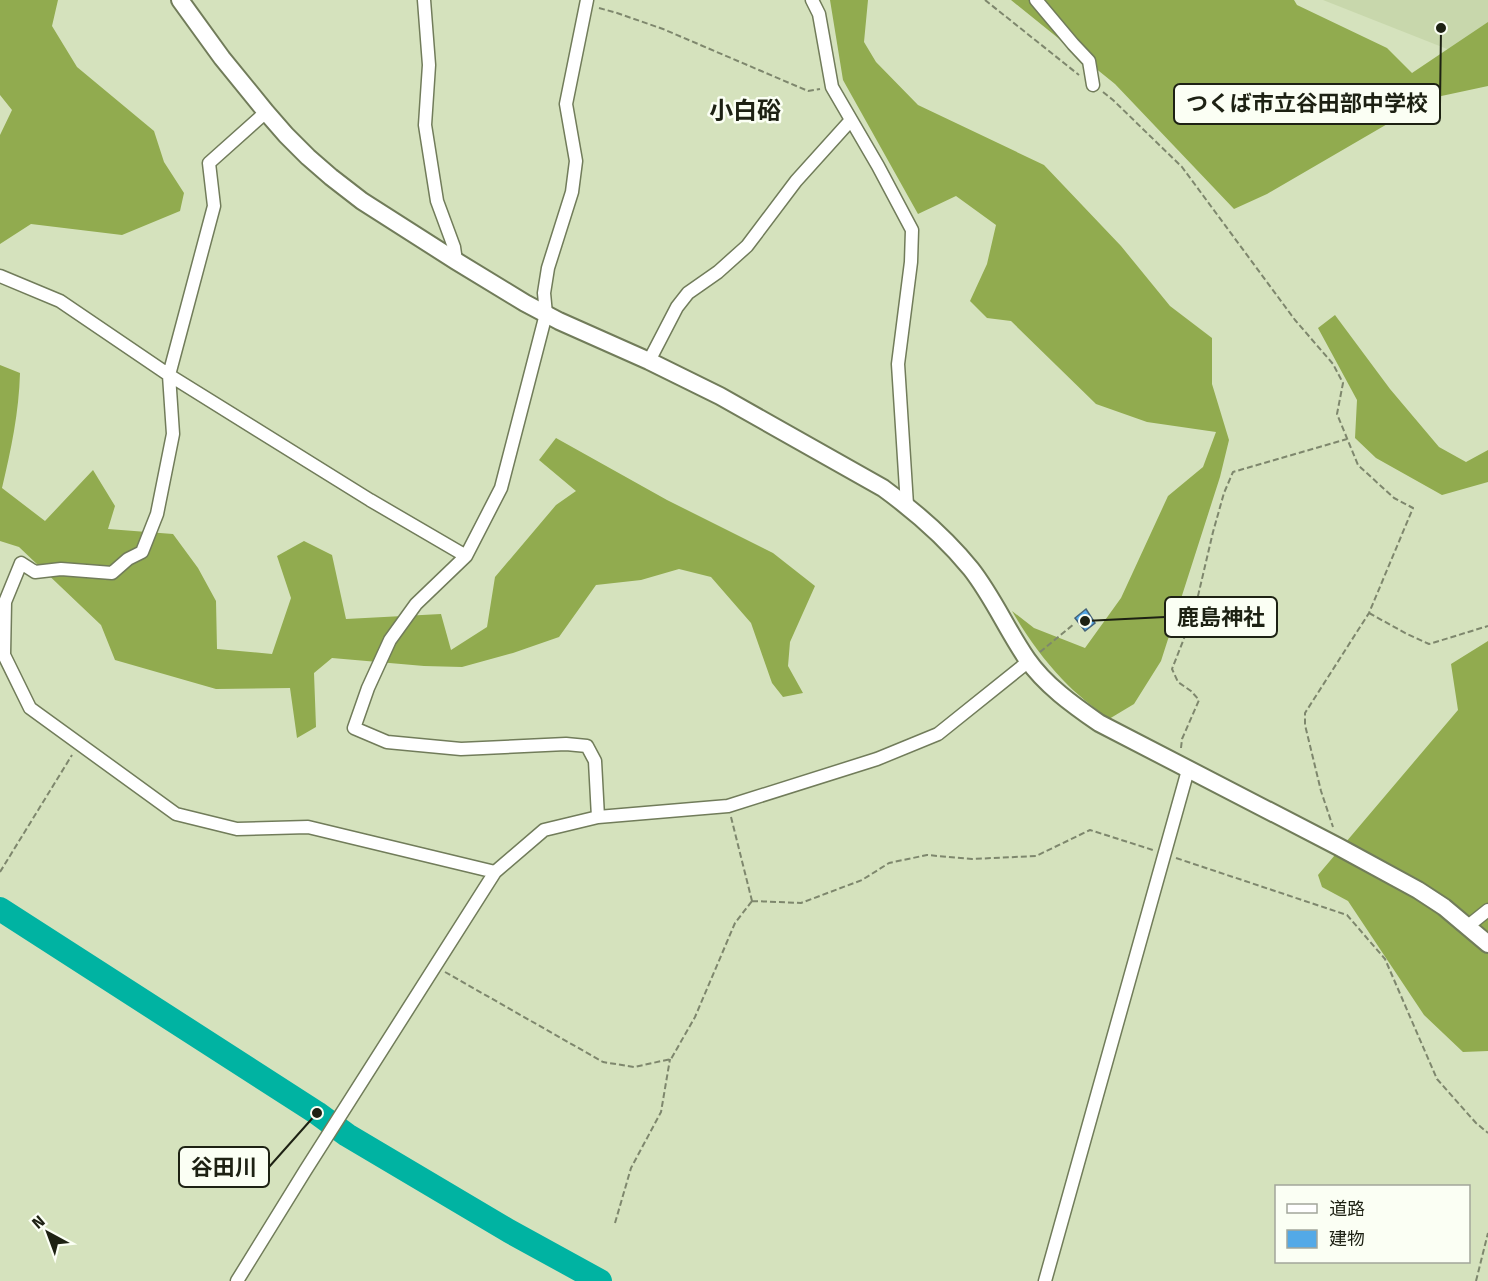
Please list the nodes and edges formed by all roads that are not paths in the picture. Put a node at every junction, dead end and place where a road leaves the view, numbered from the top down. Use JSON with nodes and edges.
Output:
{"nodes":[{"id":1,"x":180,"y":0,"type":"edge"},
{"id":2,"x":424,"y":0,"type":"edge"},
{"id":3,"x":813,"y":0,"type":"edge"},
{"id":4,"x":1036,"y":0,"type":"edge"},
{"id":5,"x":586,"y":2,"type":"edge"},
{"id":6,"x":1093,"y":85,"type":"road end"},
{"id":7,"x":266,"y":112,"type":"junction"},
{"id":8,"x":851,"y":120,"type":"junction"},
{"id":9,"x":456,"y":261,"type":"junction"},
{"id":10,"x":0,"y":276,"type":"edge"},
{"id":11,"x":546,"y":314,"type":"junction"},
{"id":12,"x":649,"y":361,"type":"junction"},
{"id":13,"x":169,"y":375,"type":"junction"},
{"id":14,"x":907,"y":506,"type":"junction"},
{"id":15,"x":466,"y":556,"type":"junction"},
{"id":16,"x":1029,"y":662,"type":"junction"},
{"id":17,"x":1184,"y":768,"type":"junction"},
{"id":18,"x":598,"y":817,"type":"junction"},
{"id":19,"x":495,"y":872,"type":"junction"},
{"id":20,"x":1488,"y":910,"type":"edge"},
{"id":21,"x":1468,"y":926,"type":"junction"},
{"id":22,"x":1488,"y":944,"type":"edge"},
{"id":23,"x":237,"y":1281,"type":"edge"},
{"id":24,"x":1045,"y":1281,"type":"edge"}],
"edges":[{"from":1,"to":7,"type":"street"},
{"from":2,"to":9,"type":"street"},
{"from":3,"to":8,"type":"street"},
{"from":4,"to":6,"type":"street"},
{"from":5,"to":11,"type":"street"},
{"from":7,"to":9,"type":"street"},
{"from":7,"to":13,"type":"street"},
{"from":8,"to":12,"type":"street"},
{"from":8,"to":14,"type":"street"},
{"from":9,"to":11,"type":"street"},
{"from":10,"to":13,"type":"street"},
{"from":11,"to":12,"type":"street"},
{"from":11,"to":15,"type":"street"},
{"from":12,"to":14,"type":"street"},
{"from":13,"to":15,"type":"street"},
{"from":13,"to":19,"type":"street"},
{"from":14,"to":16,"type":"street"},
{"from":15,"to":18,"type":"street"},
{"from":16,"to":17,"type":"street"},
{"from":16,"to":18,"type":"street"},
{"from":17,"to":21,"type":"street"},
{"from":17,"to":24,"type":"street"},
{"from":18,"to":19,"type":"street"},
{"from":19,"to":23,"type":"street"},
{"from":20,"to":21,"type":"street"},
{"from":21,"to":22,"type":"street"}]}
